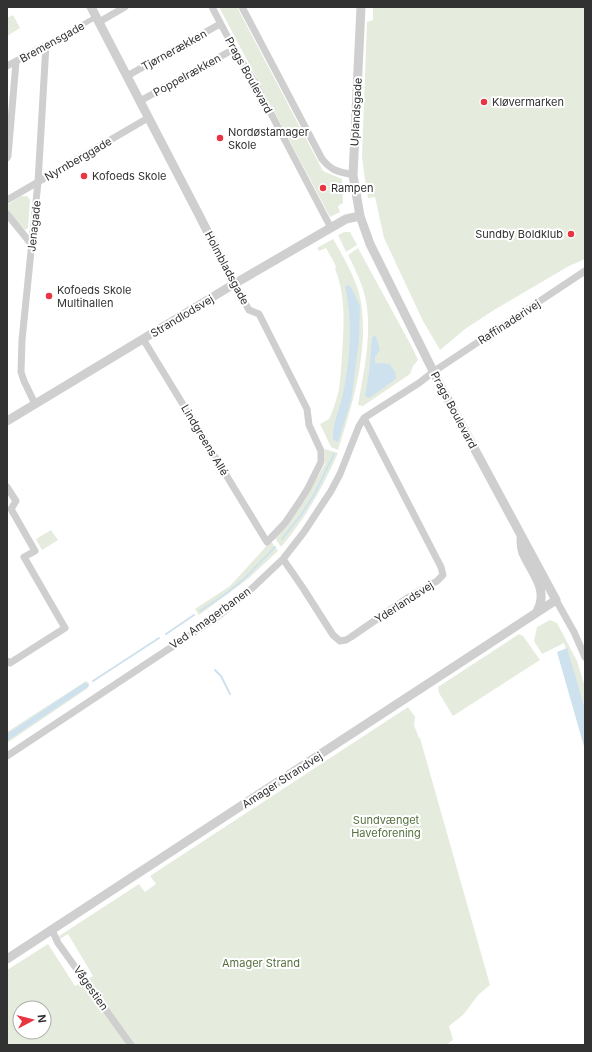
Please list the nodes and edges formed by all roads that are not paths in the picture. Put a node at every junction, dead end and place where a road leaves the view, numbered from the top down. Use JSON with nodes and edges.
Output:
{"nodes":[{"id":1,"x":91,"y":7,"type":"edge"},
{"id":2,"x":125,"y":7,"type":"edge"},
{"id":3,"x":212,"y":7,"type":"edge"},
{"id":4,"x":242,"y":7,"type":"edge"},
{"id":5,"x":361,"y":7,"type":"edge"},
{"id":6,"x":98,"y":20,"type":"junction"},
{"id":7,"x":220,"y":24,"type":"junction"},
{"id":8,"x":46,"y":45,"type":"junction"},
{"id":9,"x":234,"y":49,"type":"junction"},
{"id":10,"x":16,"y":62,"type":"junction"},
{"id":11,"x":7,"y":66,"type":"edge"},
{"id":12,"x":127,"y":76,"type":"junction"},
{"id":13,"x":10,"y":96,"type":"edge"},
{"id":14,"x":140,"y":101,"type":"junction"},
{"id":15,"x":148,"y":118,"type":"junction"},
{"id":16,"x":7,"y":158,"type":"edge"},
{"id":17,"x":353,"y":175,"type":"junction"},
{"id":18,"x":38,"y":182,"type":"junction"},
{"id":19,"x":7,"y":200,"type":"edge"},
{"id":20,"x":7,"y":214,"type":"edge"},
{"id":21,"x":360,"y":216,"type":"junction"},
{"id":22,"x":331,"y":228,"type":"junction"},
{"id":23,"x":32,"y":245,"type":"junction"},
{"id":24,"x":585,"y":272,"type":"edge"},
{"id":25,"x":234,"y":284,"type":"junction"},
{"id":26,"x":143,"y":339,"type":"junction"},
{"id":27,"x":433,"y":372,"type":"junction"},
{"id":28,"x":35,"y":404,"type":"junction"},
{"id":29,"x":364,"y":418,"type":"junction"},
{"id":30,"x":7,"y":421,"type":"edge"},
{"id":31,"x":7,"y":486,"type":"edge"},
{"id":32,"x":520,"y":534,"type":"junction"},
{"id":33,"x":267,"y":542,"type":"joint"},
{"id":34,"x":283,"y":559,"type":"junction"},
{"id":35,"x":556,"y":600,"type":"junction"},
{"id":36,"x":536,"y":614,"type":"junction"},
{"id":37,"x":585,"y":657,"type":"edge"},
{"id":38,"x":7,"y":662,"type":"edge"},
{"id":39,"x":7,"y":756,"type":"edge"},
{"id":40,"x":52,"y":930,"type":"junction"},
{"id":41,"x":7,"y":959,"type":"edge"},
{"id":42,"x":131,"y":1045,"type":"edge"}],
"edges":[{"from":1,"to":6,"type":"street","name":"Holmbladsgade"},
{"from":2,"to":6,"type":"street"},
{"from":3,"to":7,"type":"street","name":"Prags Boulevard"},
{"from":4,"to":17,"type":"street"},
{"from":5,"to":17,"type":"street","name":"Uplandsgade"},
{"from":6,"to":8,"type":"street","name":"Bremensgade"},
{"from":6,"to":12,"type":"street","name":"Holmbladsgade"},
{"from":7,"to":9,"type":"street","name":"Prags Boulevard"},
{"from":7,"to":12,"type":"street","name":"Tjørnerækken"},
{"from":8,"to":10,"type":"street","name":"Bremensgade"},
{"from":8,"to":18,"type":"street","name":"Jenagade"},
{"from":9,"to":14,"type":"street","name":"Poppelrækken"},
{"from":9,"to":22,"type":"street","name":"Prags Boulevard"},
{"from":10,"to":11,"type":"street","name":"Bremensgade"},
{"from":10,"to":13,"type":"street"},
{"from":12,"to":14,"type":"street","name":"Holmbladsgade"},
{"from":13,"to":16,"type":"street"},
{"from":14,"to":15,"type":"street","name":"Holmbladsgade"},
{"from":15,"to":18,"type":"street","name":"Nyrnberggade"},
{"from":15,"to":25,"type":"street","name":"Holmbladsgade"},
{"from":17,"to":21,"type":"street","name":"Uplandsgade"},
{"from":18,"to":19,"type":"street","name":"Nyrnberggade"},
{"from":18,"to":23,"type":"street","name":"Jenagade"},
{"from":20,"to":23,"type":"street"},
{"from":21,"to":22,"type":"street","name":"Strandlodsvej"},
{"from":21,"to":27,"type":"street","name":"Prags Boulevard"},
{"from":22,"to":25,"type":"street","name":"Strandlodsvej"},
{"from":23,"to":28,"type":"street","name":"Jenagade"},
{"from":24,"to":27,"type":"street","name":"Raffinaderivej"},
{"from":25,"to":26,"type":"street","name":"Strandlodsvej"},
{"from":25,"to":33,"type":"street","name":"Holmbladsgade"},
{"from":26,"to":28,"type":"street","name":"Strandlodsvej"},
{"from":26,"to":33,"type":"street","name":"Lindgreens Allé"},
{"from":27,"to":29,"type":"street"},
{"from":27,"to":32,"type":"street","name":"Prags Boulevard"},
{"from":28,"to":30,"type":"street","name":"Strandlodsvej"},
{"from":29,"to":34,"type":"street","name":"Ved Amagerbanen"},
{"from":29,"to":34,"type":"street","name":"Yderlandsvej"},
{"from":31,"to":38,"type":"street"},
{"from":32,"to":35,"type":"street","name":"Prags Boulevard"},
{"from":32,"to":36,"type":"street"},
{"from":34,"to":39,"type":"street","name":"Ved Amagerbanen"},
{"from":35,"to":36,"type":"street","name":"Amager Strandvej"},
{"from":35,"to":37,"type":"street"},
{"from":36,"to":40,"type":"street","name":"Amager Strandvej"},
{"from":40,"to":41,"type":"street","name":"Amager Strandvej"},
{"from":40,"to":42,"type":"street","name":"Vågestien"}]}
